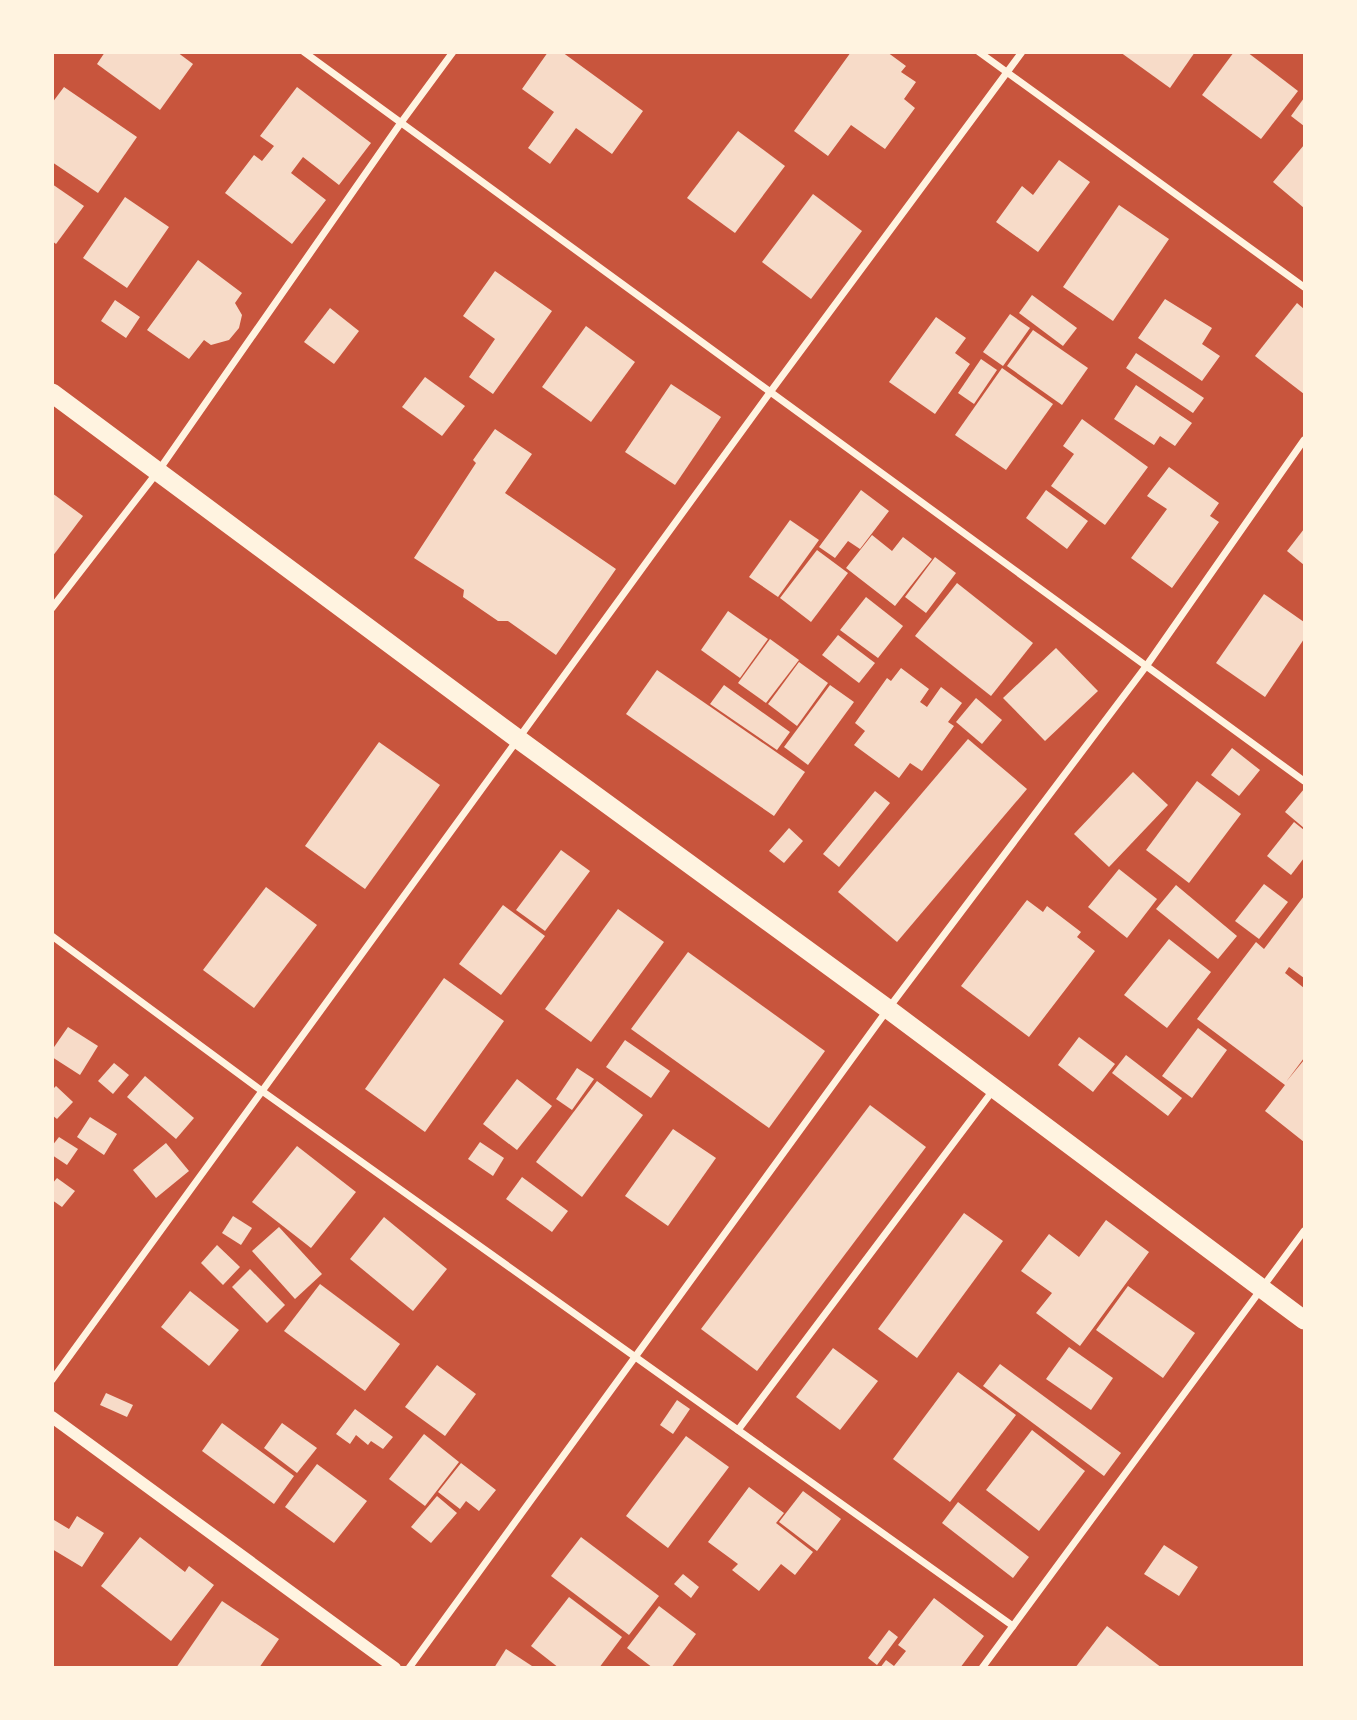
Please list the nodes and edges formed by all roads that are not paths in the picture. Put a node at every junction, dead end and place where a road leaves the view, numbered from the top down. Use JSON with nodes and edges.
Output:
{"nodes":[{"id":1,"x":304,"y":52,"type":"edge"},
{"id":2,"x":453,"y":52,"type":"edge"},
{"id":3,"x":979,"y":52,"type":"edge"},
{"id":4,"x":1022,"y":52,"type":"edge"},
{"id":5,"x":1007,"y":73,"type":"junction"},
{"id":6,"x":400,"y":124,"type":"junction"},
{"id":7,"x":1304,"y":287,"type":"edge"},
{"id":8,"x":771,"y":391,"type":"junction"},
{"id":9,"x":52,"y":393,"type":"edge"},
{"id":10,"x":1304,"y":440,"type":"edge"},
{"id":11,"x":159,"y":470,"type":"junction"},
{"id":12,"x":52,"y":608,"type":"edge"},
{"id":13,"x":1147,"y":665,"type":"junction"},
{"id":14,"x":519,"y":739,"type":"junction"},
{"id":15,"x":1304,"y":781,"type":"edge"},
{"id":16,"x":52,"y":936,"type":"edge"},
{"id":17,"x":888,"y":1009,"type":"junction"},
{"id":18,"x":995,"y":1088,"type":"junction"},
{"id":19,"x":262,"y":1091,"type":"junction"},
{"id":20,"x":1304,"y":1231,"type":"edge"},
{"id":21,"x":1263,"y":1290,"type":"junction"},
{"id":22,"x":1304,"y":1320,"type":"edge"},
{"id":23,"x":635,"y":1356,"type":"junction"},
{"id":24,"x":52,"y":1380,"type":"edge"},
{"id":25,"x":52,"y":1418,"type":"edge"},
{"id":26,"x":737,"y":1430,"type":"junction"},
{"id":27,"x":1013,"y":1626,"type":"junction"},
{"id":28,"x":395,"y":1668,"type":"edge"},
{"id":29,"x":409,"y":1668,"type":"edge"},
{"id":30,"x":982,"y":1668,"type":"edge"}],
"edges":[{"from":1,"to":6,"type":"street"},
{"from":2,"to":6,"type":"street"},
{"from":3,"to":5,"type":"street"},
{"from":4,"to":5,"type":"street"},
{"from":5,"to":7,"type":"street"},
{"from":5,"to":8,"type":"street"},
{"from":6,"to":8,"type":"street"},
{"from":6,"to":11,"type":"street"},
{"from":8,"to":13,"type":"street"},
{"from":8,"to":14,"type":"street"},
{"from":9,"to":11,"type":"highway"},
{"from":10,"to":13,"type":"street"},
{"from":11,"to":12,"type":"street"},
{"from":11,"to":14,"type":"highway"},
{"from":13,"to":15,"type":"street"},
{"from":13,"to":17,"type":"street"},
{"from":14,"to":17,"type":"highway"},
{"from":14,"to":19,"type":"street"},
{"from":16,"to":19,"type":"street"},
{"from":17,"to":18,"type":"highway"},
{"from":17,"to":23,"type":"street"},
{"from":18,"to":21,"type":"highway"},
{"from":18,"to":26,"type":"street"},
{"from":19,"to":23,"type":"street"},
{"from":19,"to":24,"type":"street"},
{"from":20,"to":21,"type":"street"},
{"from":21,"to":22,"type":"highway"},
{"from":21,"to":27,"type":"street"},
{"from":23,"to":26,"type":"street"},
{"from":23,"to":29,"type":"street"},
{"from":25,"to":28,"type":"street"},
{"from":26,"to":27,"type":"street"},
{"from":27,"to":30,"type":"street"}]}
